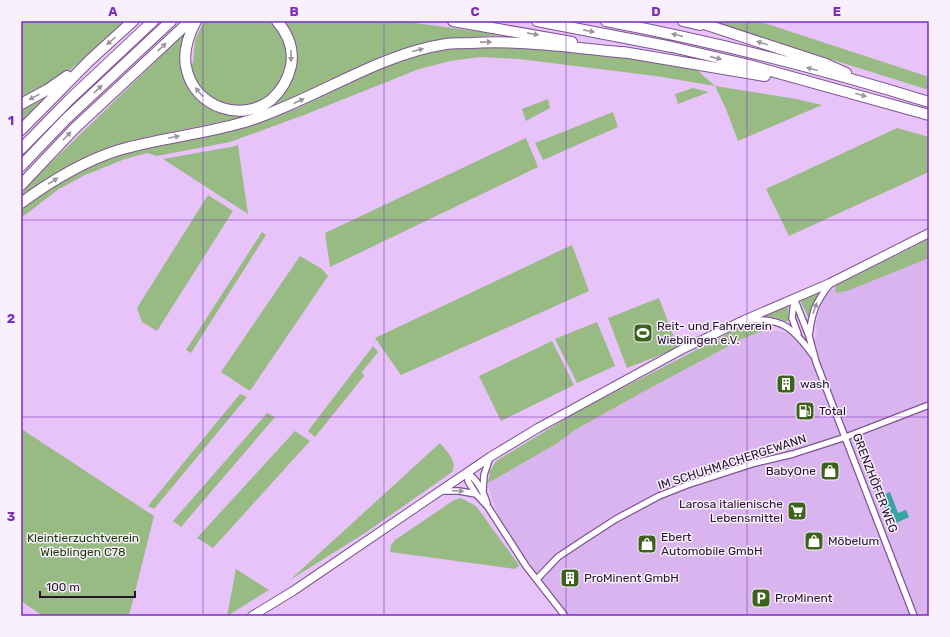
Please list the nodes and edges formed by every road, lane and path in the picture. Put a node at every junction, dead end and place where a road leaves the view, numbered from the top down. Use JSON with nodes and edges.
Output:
{"nodes":[{"id":1,"x":133,"y":21,"type":"edge"},
{"id":2,"x":153,"y":21,"type":"edge"},
{"id":3,"x":171,"y":21,"type":"edge"},
{"id":4,"x":190,"y":21,"type":"edge"},
{"id":5,"x":196,"y":21,"type":"edge"},
{"id":6,"x":277,"y":21,"type":"edge"},
{"id":7,"x":453,"y":21,"type":"edge"},
{"id":8,"x":537,"y":21,"type":"edge"},
{"id":9,"x":606,"y":21,"type":"edge"},
{"id":10,"x":683,"y":21,"type":"edge"},
{"id":11,"x":695,"y":21,"type":"edge"},
{"id":12,"x":720,"y":29,"type":"junction"},
{"id":13,"x":628,"y":53,"type":"junction"},
{"id":14,"x":90,"y":60,"type":"junction"},
{"id":15,"x":810,"y":81,"type":"junction"},
{"id":16,"x":877,"y":86,"type":"junction"},
{"id":17,"x":929,"y":102,"type":"edge"},
{"id":18,"x":21,"y":104,"type":"edge"},
{"id":19,"x":929,"y":115,"type":"edge"},
{"id":20,"x":21,"y":130,"type":"edge"},
{"id":21,"x":21,"y":149,"type":"edge"},
{"id":22,"x":21,"y":166,"type":"edge"},
{"id":23,"x":21,"y":185,"type":"edge"},
{"id":24,"x":21,"y":203,"type":"edge"},
{"id":25,"x":929,"y":233,"type":"edge"},
{"id":26,"x":830,"y":283,"type":"junction"},
{"id":27,"x":794,"y":298,"type":"junction"},
{"id":28,"x":744,"y":320,"type":"junction"},
{"id":29,"x":799,"y":336,"type":"junction"},
{"id":30,"x":809,"y":336,"type":"junction"},
{"id":31,"x":815,"y":358,"type":"junction"},
{"id":32,"x":929,"y":405,"type":"edge"},
{"id":33,"x":846,"y":437,"type":"junction"},
{"id":34,"x":490,"y":458,"type":"junction"},
{"id":35,"x":466,"y":473,"type":"junction"},
{"id":36,"x":440,"y":491,"type":"junction"},
{"id":37,"x":483,"y":491,"type":"junction"},
{"id":38,"x":476,"y":494,"type":"junction"},
{"id":39,"x":488,"y":507,"type":"junction"},
{"id":40,"x":537,"y":579,"type":"junction"},
{"id":41,"x":252,"y":616,"type":"edge"},
{"id":42,"x":565,"y":616,"type":"edge"},
{"id":43,"x":914,"y":616,"type":"edge"}],
"edges":[{"from":1,"to":14,"type":"highway","one_way":true},
{"from":2,"to":21,"type":"highway"},
{"from":22,"to":3,"type":"highway","one_way":true},
{"from":23,"to":4,"type":"highway","one_way":true},
{"from":6,"to":5,"type":"highway","one_way":true},
{"from":7,"to":13,"type":"highway","one_way":true},
{"from":8,"to":15,"type":"highway","one_way":true},
{"from":16,"to":9,"type":"highway","one_way":true},
{"from":10,"to":12,"type":"highway"},
{"from":11,"to":12,"type":"highway"},
{"from":16,"to":12,"type":"highway","one_way":true},
{"from":13,"to":15,"type":"highway"},
{"from":24,"to":13,"type":"highway","one_way":true},
{"from":14,"to":18,"type":"highway","one_way":true},
{"from":14,"to":20,"type":"highway"},
{"from":15,"to":19,"type":"highway","one_way":true},
{"from":16,"to":17,"type":"highway"},
{"from":25,"to":26,"type":"main road"},
{"from":26,"to":27,"type":"main road"},
{"from":30,"to":26,"type":"street","name":"GRENZHÖFER WEG","one_way":true},
{"from":27,"to":28,"type":"main road"},
{"from":27,"to":29,"type":"street","name":"GRENZHÖFER WEG"},
{"from":27,"to":30,"type":"street","name":"GRENZHÖFER WEG"},
{"from":28,"to":29,"type":"street","name":"GRENZHÖFER WEG"},
{"from":28,"to":34,"type":"main road"},
{"from":29,"to":31,"type":"street","name":"GRENZHÖFER WEG"},
{"from":30,"to":31,"type":"street","name":"GRENZHÖFER WEG"},
{"from":31,"to":33,"type":"street","name":"GRENZHÖFER WEG"},
{"from":32,"to":33,"type":"street","name":"IM SCHUHMACHERGEWANN"},
{"from":33,"to":40,"type":"street","name":"IM SCHUHMACHERGEWANN"},
{"from":33,"to":43,"type":"street","name":"GRENZHÖFER WEG"},
{"from":34,"to":35,"type":"main road"},
{"from":34,"to":37,"type":"street"},
{"from":35,"to":36,"type":"main road"},
{"from":35,"to":37,"type":"street"},
{"from":35,"to":38,"type":"street"},
{"from":36,"to":38,"type":"street","one_way":true},
{"from":36,"to":41,"type":"main road"},
{"from":37,"to":39,"type":"street"},
{"from":38,"to":39,"type":"street"},
{"from":39,"to":40,"type":"street"},
{"from":40,"to":42,"type":"street"}]}
